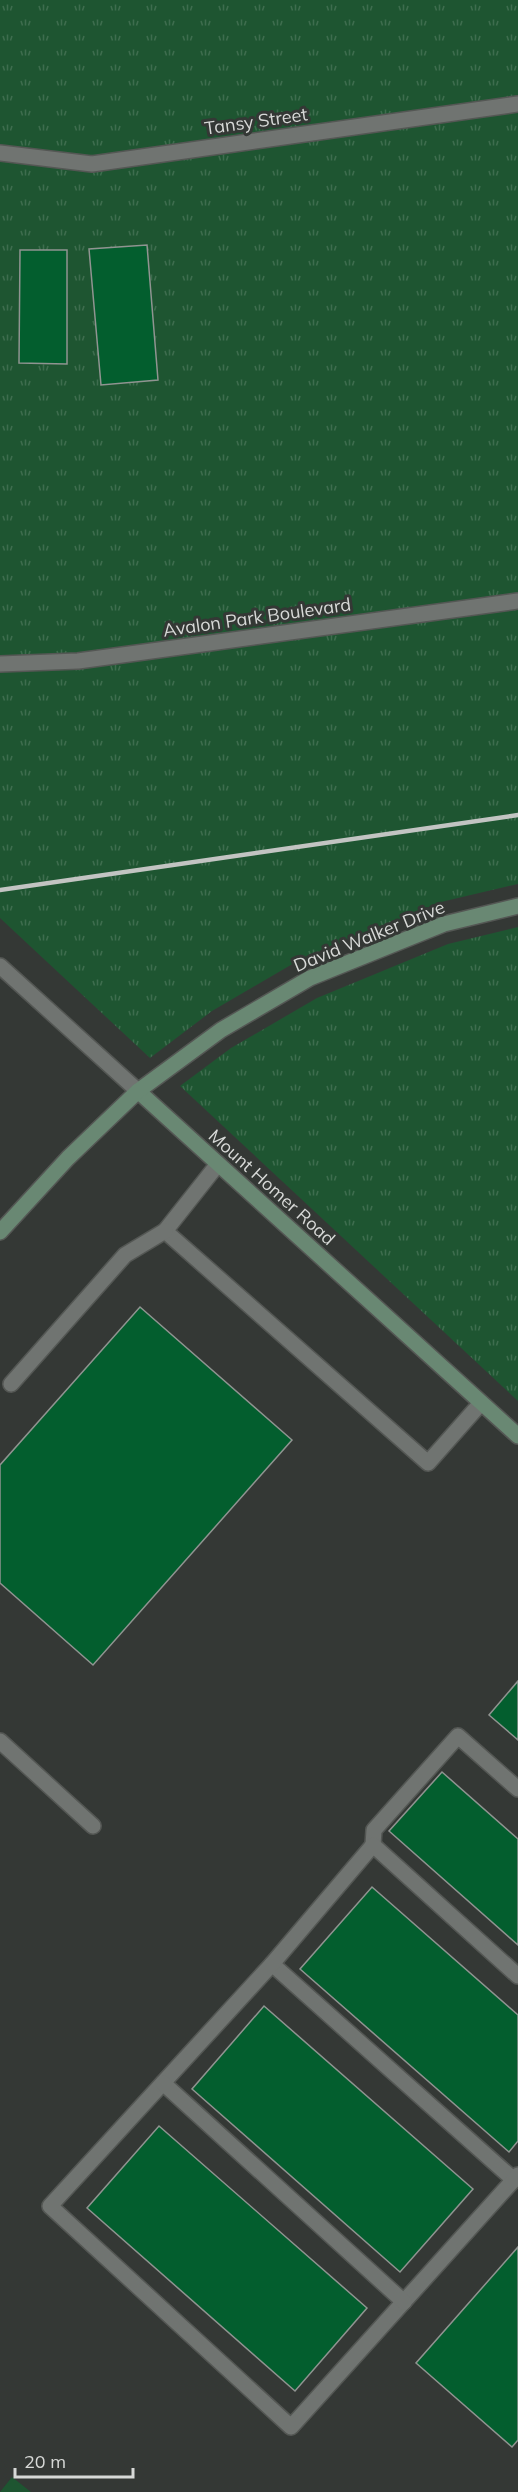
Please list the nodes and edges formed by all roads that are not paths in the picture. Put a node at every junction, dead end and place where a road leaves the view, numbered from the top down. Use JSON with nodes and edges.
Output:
{"nodes":[{"id":1,"x":518,"y":104,"type":"edge"},
{"id":2,"x":0,"y":153,"type":"edge"},
{"id":3,"x":518,"y":601,"type":"edge"},
{"id":4,"x":0,"y":664,"type":"edge"},
{"id":5,"x":518,"y":906,"type":"edge"},
{"id":6,"x":0,"y":966,"type":"edge"},
{"id":7,"x":138,"y":1091,"type":"junction"},
{"id":8,"x":218,"y":1164,"type":"junction"},
{"id":9,"x":165,"y":1231,"type":"junction"},
{"id":10,"x":0,"y":1232,"type":"edge"},
{"id":11,"x":11,"y":1384,"type":"dead end"},
{"id":12,"x":481,"y":1403,"type":"junction"},
{"id":13,"x":518,"y":1436,"type":"edge"},
{"id":14,"x":0,"y":1741,"type":"edge"},
{"id":15,"x":518,"y":1789,"type":"edge"},
{"id":16,"x":93,"y":1826,"type":"dead end"},
{"id":17,"x":373,"y":1845,"type":"junction"},
{"id":18,"x":272,"y":1964,"type":"junction"},
{"id":19,"x":518,"y":1976,"type":"edge"},
{"id":20,"x":163,"y":2083,"type":"junction"},
{"id":21,"x":516,"y":2178,"type":"edge"},
{"id":22,"x":404,"y":2302,"type":"junction"}],
"edges":[{"from":1,"to":2,"type":"street","name":"Tansy Street"},
{"from":3,"to":4,"type":"street","name":"Avalon Park Boulevard"},
{"from":5,"to":7,"type":"street","name":"David Walker Drive"},
{"from":6,"to":7,"type":"street","name":"Mount Homer Road"},
{"from":7,"to":8,"type":"street","name":"Mount Homer Road"},
{"from":7,"to":10,"type":"street","name":"David Walker Drive"},
{"from":8,"to":9,"type":"street"},
{"from":8,"to":12,"type":"street","name":"Mount Homer Road"},
{"from":9,"to":11,"type":"street"},
{"from":9,"to":12,"type":"street"},
{"from":12,"to":13,"type":"street","name":"Mount Homer Road"},
{"from":14,"to":16,"type":"street"},
{"from":15,"to":17,"type":"street"},
{"from":17,"to":18,"type":"street"},
{"from":17,"to":19,"type":"street"},
{"from":18,"to":20,"type":"street"},
{"from":18,"to":21,"type":"street"},
{"from":20,"to":22,"type":"street"},
{"from":20,"to":22,"type":"street"},
{"from":21,"to":22,"type":"street"}]}
